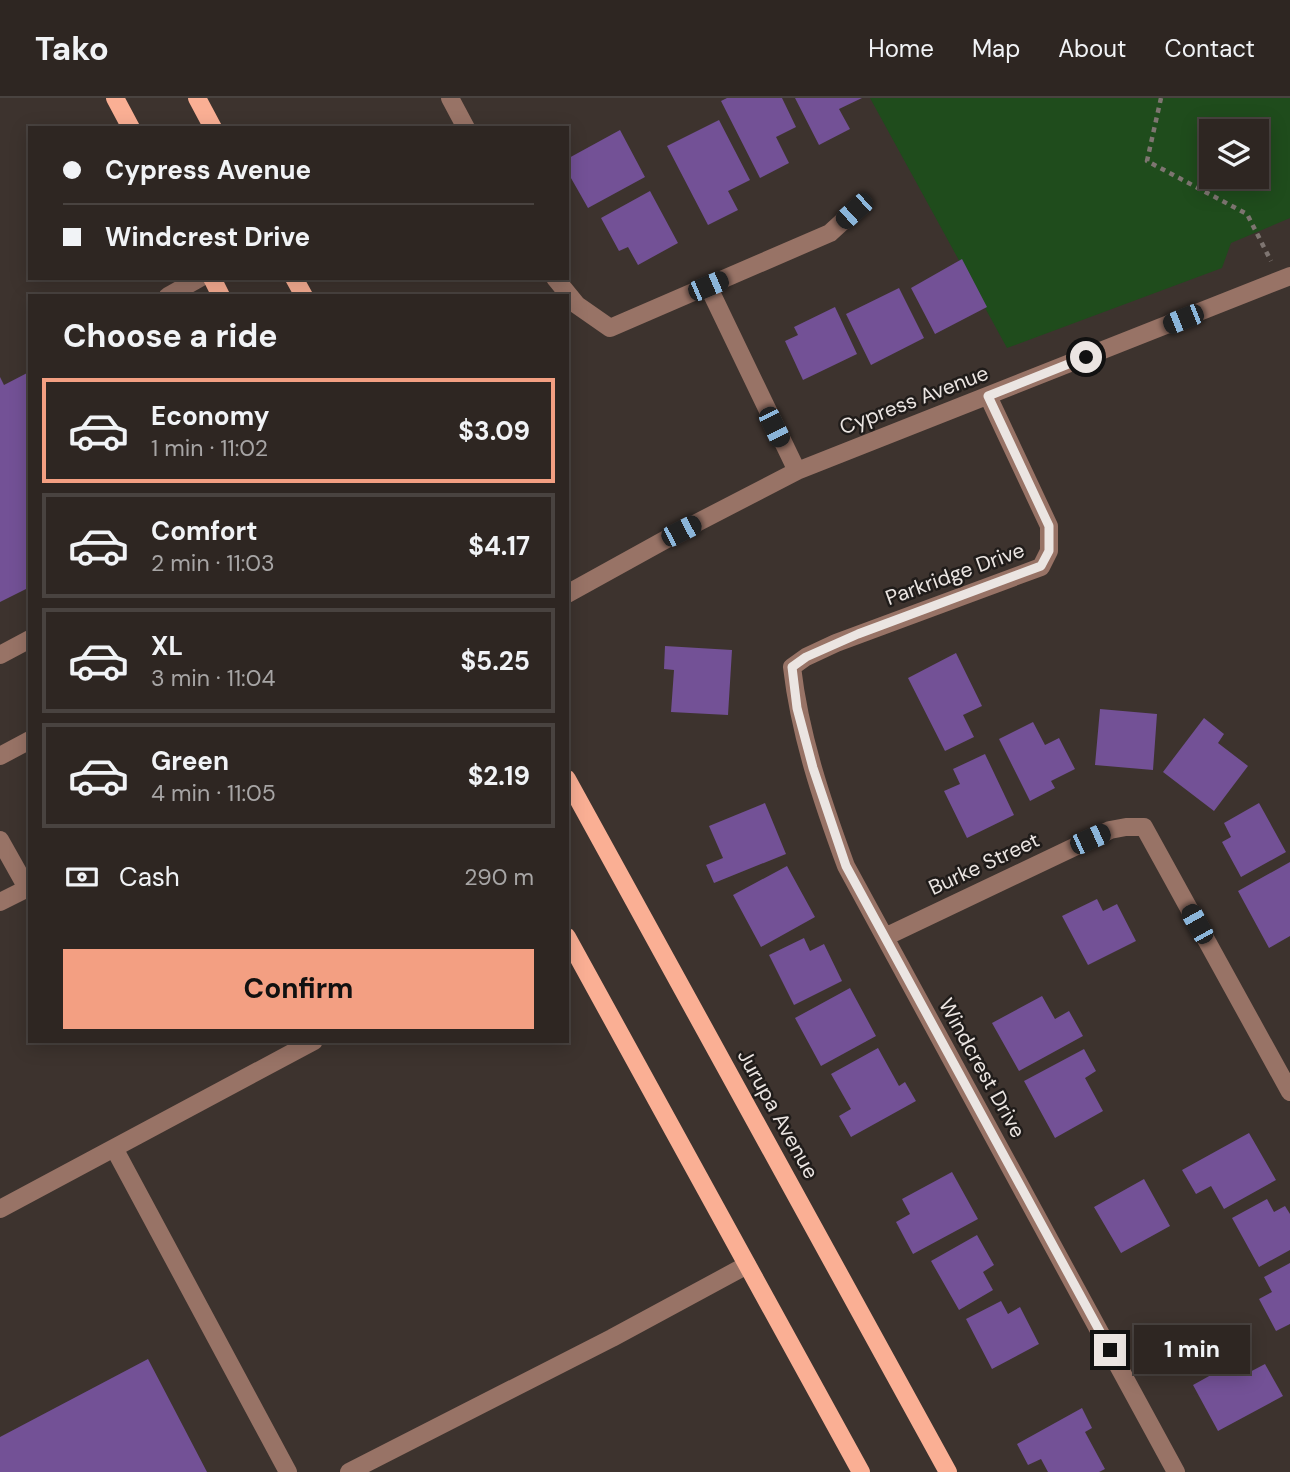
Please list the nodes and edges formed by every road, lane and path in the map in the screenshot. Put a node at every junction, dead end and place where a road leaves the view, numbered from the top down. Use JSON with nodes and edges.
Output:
{"nodes":[{"id":1,"x":115,"y":98,"type":"edge"},
{"id":2,"x":197,"y":98,"type":"edge"},
{"id":3,"x":450,"y":98,"type":"edge"},
{"id":4,"x":1161,"y":98,"type":"edge"},
{"id":5,"x":130,"y":126,"type":"edge"},
{"id":6,"x":212,"y":126,"type":"edge"},
{"id":7,"x":465,"y":126,"type":"edge"},
{"id":8,"x":854,"y":211,"type":"dead end"},
{"id":9,"x":1285,"y":278,"type":"edge"},
{"id":10,"x":197,"y":280,"type":"edge"},
{"id":11,"x":557,"y":280,"type":"edge"},
{"id":12,"x":708,"y":286,"type":"junction"},
{"id":13,"x":172,"y":294,"type":"edge"},
{"id":14,"x":568,"y":294,"type":"edge"},
{"id":15,"x":569,"y":295,"type":"edge"},
{"id":16,"x":988,"y":396,"type":"junction"},
{"id":17,"x":797,"y":471,"type":"junction"},
{"id":18,"x":569,"y":593,"type":"edge"},
{"id":19,"x":28,"y":640,"type":"edge"},
{"id":20,"x":0,"y":655,"type":"edge"},
{"id":21,"x":792,"y":667,"type":"joint"},
{"id":22,"x":28,"y":741,"type":"edge"},
{"id":23,"x":0,"y":756,"type":"edge"},
{"id":24,"x":569,"y":783,"type":"edge"},
{"id":25,"x":0,"y":840,"type":"edge"},
{"id":26,"x":28,"y":888,"type":"edge"},
{"id":27,"x":0,"y":902,"type":"edge"},
{"id":28,"x":885,"y":937,"type":"junction"},
{"id":29,"x":569,"y":941,"type":"edge"},
{"id":30,"x":310,"y":1043,"type":"edge"},
{"id":31,"x":1290,"y":1092,"type":"edge"},
{"id":32,"x":114,"y":1148,"type":"junction"},
{"id":33,"x":0,"y":1209,"type":"edge"},
{"id":34,"x":747,"y":1265,"type":"junction"},
{"id":35,"x":288,"y":1472,"type":"edge"},
{"id":36,"x":349,"y":1472,"type":"edge"},
{"id":37,"x":861,"y":1472,"type":"edge"},
{"id":38,"x":948,"y":1472,"type":"edge"},
{"id":39,"x":1176,"y":1472,"type":"edge"}],
"edges":[{"from":1,"to":5,"type":"main road"},
{"from":2,"to":6,"type":"main road"},
{"from":3,"to":7,"type":"street"},
{"from":4,"to":9,"type":"path"},
{"from":8,"to":12,"type":"street"},
{"from":9,"to":16,"type":"street","name":"Cypress Avenue"},
{"from":10,"to":13,"type":"street"},
{"from":11,"to":14,"type":"street"},
{"from":12,"to":15,"type":"street"},
{"from":12,"to":17,"type":"street"},
{"from":16,"to":17,"type":"street","name":"Cypress Avenue"},
{"from":16,"to":21,"type":"street","name":"Parkridge Drive"},
{"from":17,"to":18,"type":"street","name":"Cypress Avenue"},
{"from":19,"to":20,"type":"street"},
{"from":21,"to":28,"type":"street","name":"Windcrest Drive"},
{"from":22,"to":23,"type":"street"},
{"from":24,"to":38,"type":"main road","name":"Jurupa Avenue"},
{"from":25,"to":26,"type":"street"},
{"from":26,"to":27,"type":"street"},
{"from":28,"to":31,"type":"street","name":"Burke Street"},
{"from":28,"to":39,"type":"street","name":"Windcrest Drive"},
{"from":29,"to":34,"type":"main road"},
{"from":30,"to":32,"type":"street"},
{"from":32,"to":33,"type":"street"},
{"from":32,"to":35,"type":"street"},
{"from":34,"to":36,"type":"street"},
{"from":34,"to":37,"type":"main road"}]}
